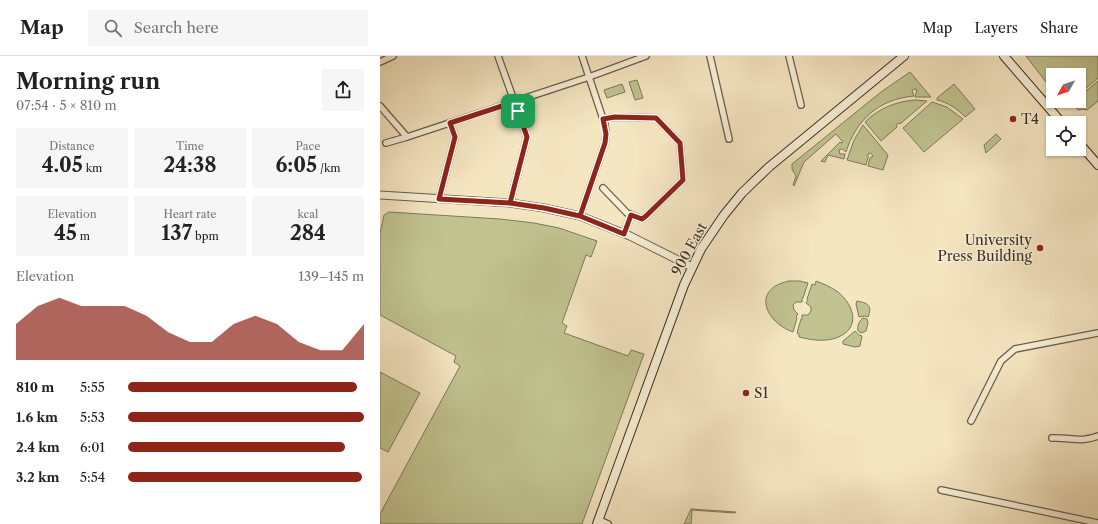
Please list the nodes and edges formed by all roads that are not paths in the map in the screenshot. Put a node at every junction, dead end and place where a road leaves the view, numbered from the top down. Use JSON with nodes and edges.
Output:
{"nodes":[{"id":1,"x":393,"y":56,"type":"edge"},
{"id":2,"x":498,"y":56,"type":"edge"},
{"id":3,"x":582,"y":56,"type":"edge"},
{"id":4,"x":646,"y":56,"type":"edge"},
{"id":5,"x":710,"y":56,"type":"edge"},
{"id":6,"x":790,"y":56,"type":"edge"},
{"id":7,"x":904,"y":56,"type":"edge"},
{"id":8,"x":1004,"y":56,"type":"edge"},
{"id":9,"x":380,"y":62,"type":"edge"},
{"id":10,"x":589,"y":77,"type":"junction"},
{"id":11,"x":514,"y":102,"type":"junction"},
{"id":12,"x":801,"y":105,"type":"dead end"},
{"id":13,"x":381,"y":110,"type":"edge"},
{"id":14,"x":1056,"y":116,"type":"edge"},
{"id":15,"x":603,"y":119,"type":"junction"},
{"id":16,"x":450,"y":123,"type":"junction"},
{"id":17,"x":407,"y":138,"type":"junction"},
{"id":18,"x":729,"y":139,"type":"dead end"},
{"id":19,"x":386,"y":143,"type":"dead end"},
{"id":20,"x":1086,"y":151,"type":"edge"},
{"id":21,"x":1098,"y":165,"type":"edge"},
{"id":22,"x":603,"y":188,"type":"dead end"},
{"id":23,"x":380,"y":195,"type":"edge"},
{"id":24,"x":439,"y":199,"type":"junction"},
{"id":25,"x":510,"y":203,"type":"junction"},
{"id":26,"x":631,"y":215,"type":"junction"},
{"id":27,"x":580,"y":216,"type":"junction"},
{"id":28,"x":624,"y":234,"type":"junction"},
{"id":29,"x":692,"y":268,"type":"junction"},
{"id":30,"x":1098,"y":333,"type":"edge"},
{"id":31,"x":971,"y":421,"type":"dead end"},
{"id":32,"x":1098,"y":436,"type":"edge"},
{"id":33,"x":1052,"y":438,"type":"dead end"},
{"id":34,"x":941,"y":490,"type":"dead end"},
{"id":35,"x":598,"y":522,"type":"edge"},
{"id":36,"x":1098,"y":523,"type":"edge"},
{"id":37,"x":608,"y":524,"type":"edge"}],
"edges":[{"from":1,"to":9,"type":"street"},
{"from":2,"to":11,"type":"street"},
{"from":3,"to":10,"type":"street"},
{"from":4,"to":10,"type":"street"},
{"from":5,"to":18,"type":"street"},
{"from":6,"to":12,"type":"street"},
{"from":7,"to":29,"type":"main road","name":"900 East"},
{"from":8,"to":14,"type":"main road"},
{"from":10,"to":11,"type":"street"},
{"from":10,"to":15,"type":"street"},
{"from":11,"to":16,"type":"street"},
{"from":11,"to":25,"type":"street"},
{"from":13,"to":17,"type":"street"},
{"from":15,"to":26,"type":"street"},
{"from":15,"to":27,"type":"street"},
{"from":16,"to":17,"type":"street"},
{"from":16,"to":24,"type":"street"},
{"from":17,"to":19,"type":"street"},
{"from":20,"to":21,"type":"main road"},
{"from":22,"to":26,"type":"street"},
{"from":23,"to":24,"type":"street"},
{"from":24,"to":25,"type":"street"},
{"from":25,"to":27,"type":"street"},
{"from":26,"to":28,"type":"street"},
{"from":27,"to":28,"type":"street"},
{"from":28,"to":29,"type":"street"},
{"from":29,"to":35,"type":"main road","name":"900 East"},
{"from":30,"to":31,"type":"street"},
{"from":32,"to":33,"type":"street"},
{"from":34,"to":36,"type":"street"},
{"from":35,"to":37,"type":"street"}]}
